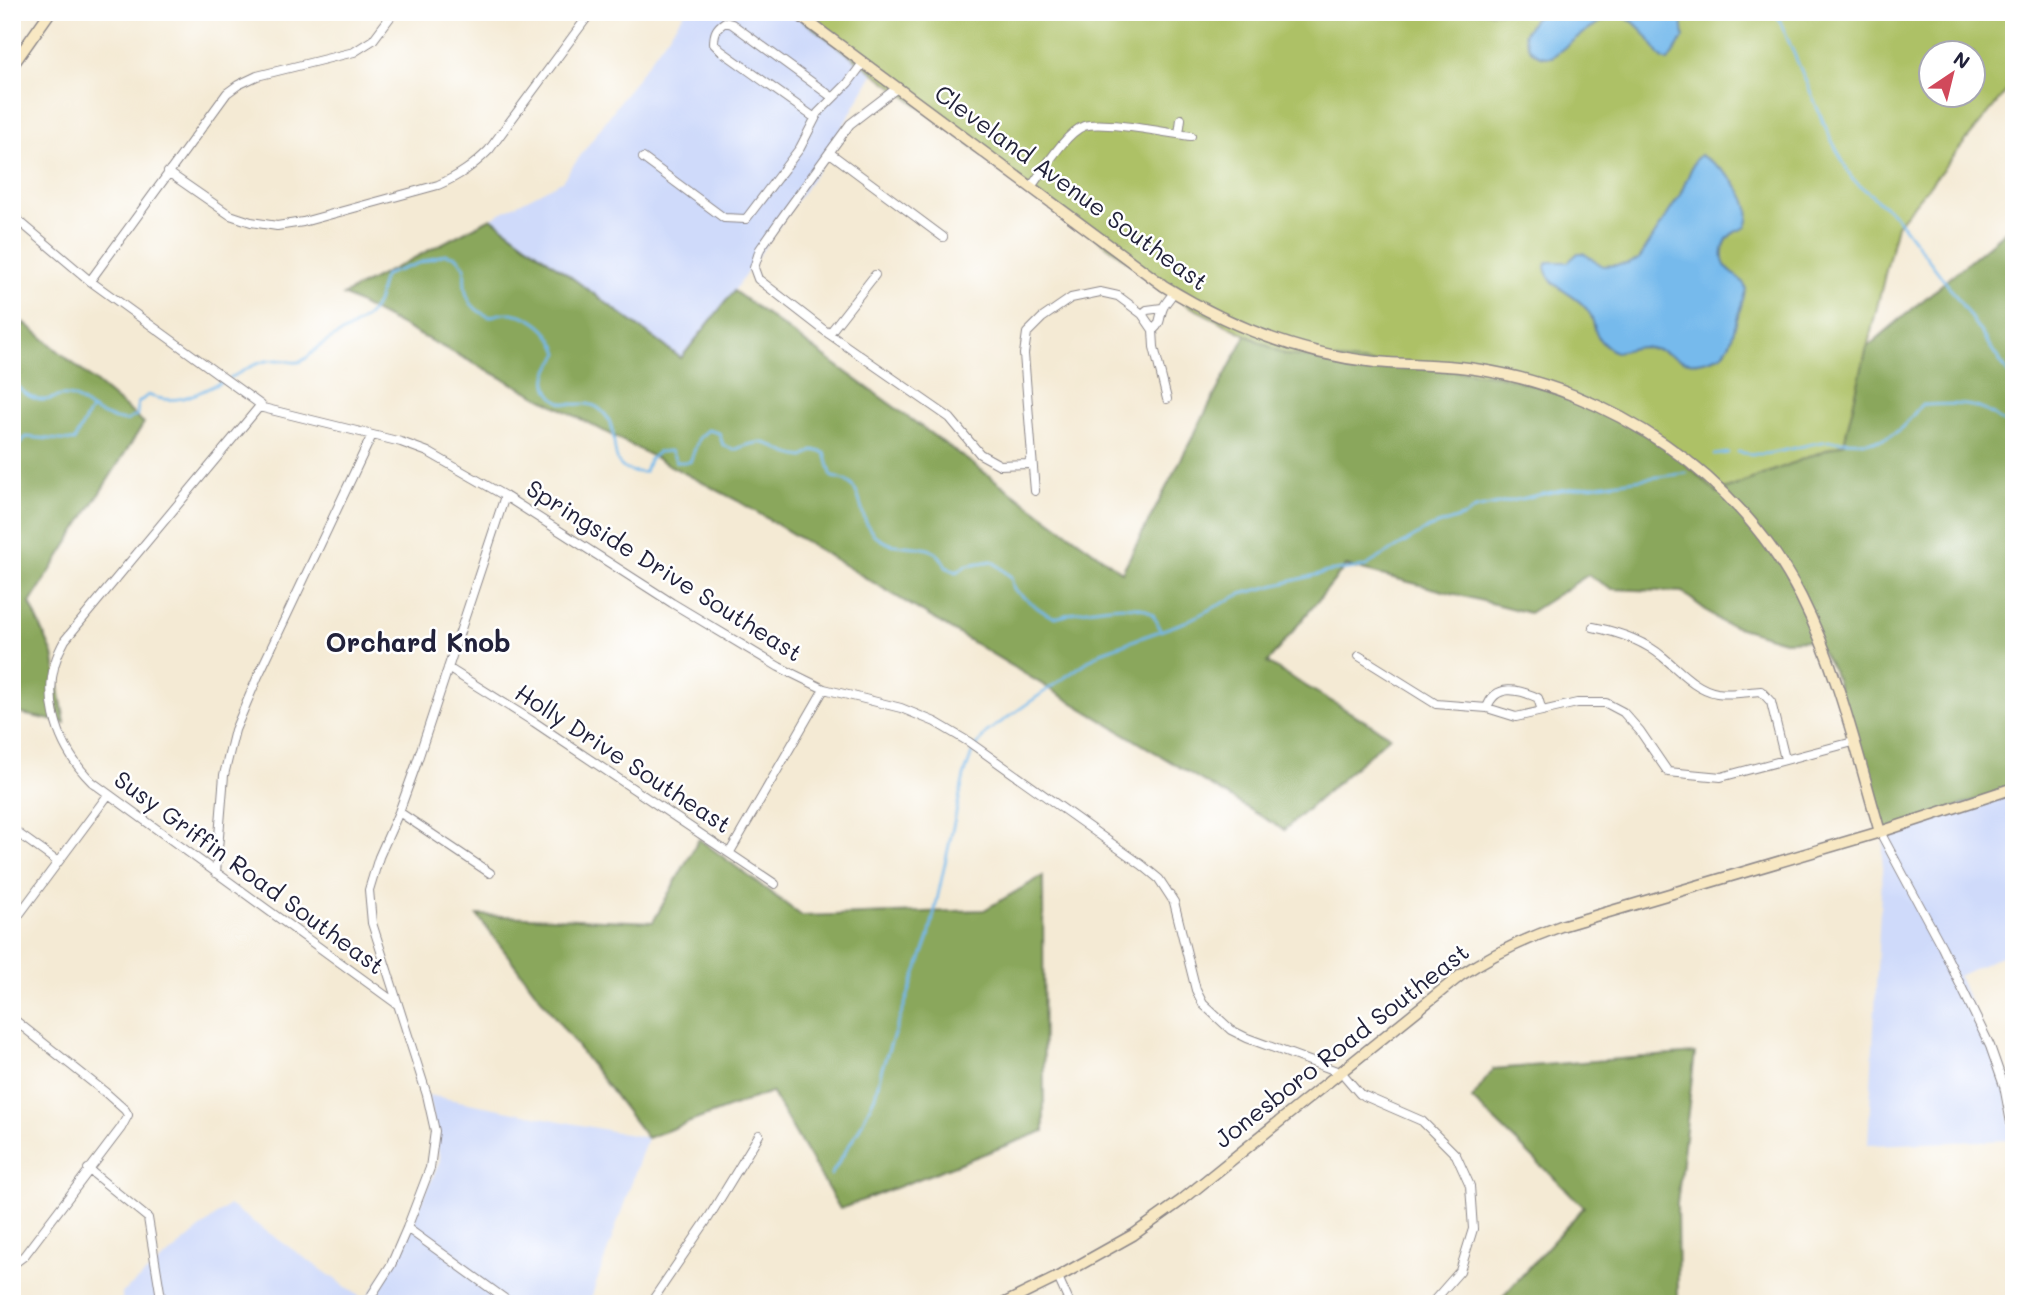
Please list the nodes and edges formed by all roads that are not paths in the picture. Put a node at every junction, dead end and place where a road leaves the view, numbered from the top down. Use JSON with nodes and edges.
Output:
{"nodes":[{"id":1,"x":50,"y":12,"type":"edge"},
{"id":2,"x":394,"y":12,"type":"edge"},
{"id":3,"x":591,"y":12,"type":"edge"},
{"id":4,"x":795,"y":12,"type":"edge"},
{"id":5,"x":863,"y":63,"type":"junction"},
{"id":6,"x":12,"y":66,"type":"edge"},
{"id":7,"x":897,"y":88,"type":"junction"},
{"id":8,"x":832,"y":97,"type":"junction"},
{"id":9,"x":815,"y":118,"type":"junction"},
{"id":10,"x":1181,"y":118,"type":"dead end"},
{"id":11,"x":1179,"y":134,"type":"junction"},
{"id":12,"x":1191,"y":136,"type":"dead end"},
{"id":13,"x":830,"y":153,"type":"junction"},
{"id":14,"x":643,"y":158,"type":"dead end"},
{"id":15,"x":169,"y":172,"type":"junction"},
{"id":16,"x":1031,"y":187,"type":"junction"},
{"id":17,"x":12,"y":215,"type":"edge"},
{"id":18,"x":943,"y":237,"type":"dead end"},
{"id":19,"x":875,"y":275,"type":"dead end"},
{"id":20,"x":90,"y":281,"type":"junction"},
{"id":21,"x":1174,"y":292,"type":"junction"},
{"id":22,"x":1162,"y":309,"type":"junction"},
{"id":23,"x":1142,"y":314,"type":"junction"},
{"id":24,"x":1153,"y":330,"type":"junction"},
{"id":25,"x":829,"y":334,"type":"junction"},
{"id":26,"x":1167,"y":399,"type":"dead end"},
{"id":27,"x":259,"y":407,"type":"junction"},
{"id":28,"x":372,"y":435,"type":"junction"},
{"id":29,"x":1032,"y":456,"type":"junction"},
{"id":30,"x":1035,"y":491,"type":"dead end"},
{"id":31,"x":505,"y":495,"type":"junction"},
{"id":32,"x":1593,"y":627,"type":"dead end"},
{"id":33,"x":1359,"y":656,"type":"dead end"},
{"id":34,"x":448,"y":668,"type":"junction"},
{"id":35,"x":824,"y":689,"type":"junction"},
{"id":36,"x":1487,"y":708,"type":"junction"},
{"id":37,"x":1542,"y":711,"type":"junction"},
{"id":38,"x":1853,"y":742,"type":"junction"},
{"id":39,"x":1785,"y":759,"type":"junction"},
{"id":40,"x":2014,"y":788,"type":"edge"},
{"id":41,"x":108,"y":795,"type":"junction"},
{"id":42,"x":399,"y":812,"type":"junction"},
{"id":43,"x":12,"y":829,"type":"edge"},
{"id":44,"x":1880,"y":832,"type":"junction"},
{"id":45,"x":730,"y":852,"type":"junction"},
{"id":46,"x":58,"y":863,"type":"junction"},
{"id":47,"x":216,"y":873,"type":"junction"},
{"id":48,"x":490,"y":873,"type":"dead end"},
{"id":49,"x":775,"y":884,"type":"dead end"},
{"id":50,"x":12,"y":925,"type":"edge"},
{"id":51,"x":398,"y":1004,"type":"junction"},
{"id":52,"x":12,"y":1018,"type":"edge"},
{"id":53,"x":1342,"y":1073,"type":"junction"},
{"id":54,"x":759,"y":1135,"type":"dead end"},
{"id":55,"x":89,"y":1169,"type":"junction"},
{"id":56,"x":2012,"y":1184,"type":"edge"},
{"id":57,"x":407,"y":1228,"type":"junction"},
{"id":58,"x":12,"y":1265,"type":"edge"},
{"id":59,"x":1058,"y":1277,"type":"junction"},
{"id":60,"x":162,"y":1304,"type":"edge"},
{"id":61,"x":366,"y":1304,"type":"edge"},
{"id":62,"x":512,"y":1304,"type":"edge"},
{"id":63,"x":650,"y":1304,"type":"edge"},
{"id":64,"x":1003,"y":1304,"type":"edge"},
{"id":65,"x":1070,"y":1304,"type":"edge"},
{"id":66,"x":1431,"y":1304,"type":"edge"}],
"edges":[{"from":1,"to":6,"type":"main road"},
{"from":2,"to":15,"type":"street"},
{"from":3,"to":15,"type":"street"},
{"from":4,"to":5,"type":"main road","name":"Cleveland Avenue Southeast"},
{"from":5,"to":7,"type":"main road","name":"Cleveland Avenue Southeast"},
{"from":5,"to":8,"type":"street"},
{"from":7,"to":13,"type":"street"},
{"from":7,"to":16,"type":"main road","name":"Cleveland Avenue Southeast"},
{"from":8,"to":9,"type":"street"},
{"from":8,"to":9,"type":"street"},
{"from":9,"to":14,"type":"street"},
{"from":10,"to":11,"type":"street"},
{"from":11,"to":12,"type":"street"},
{"from":11,"to":16,"type":"street"},
{"from":13,"to":18,"type":"street"},
{"from":13,"to":25,"type":"street"},
{"from":15,"to":20,"type":"street"},
{"from":16,"to":21,"type":"main road","name":"Cleveland Avenue Southeast"},
{"from":17,"to":20,"type":"street","name":"Springside Drive Southeast"},
{"from":19,"to":25,"type":"street"},
{"from":20,"to":27,"type":"street","name":"Springside Drive Southeast"},
{"from":21,"to":22,"type":"street"},
{"from":21,"to":38,"type":"main road","name":"Cleveland Avenue Southeast"},
{"from":22,"to":23,"type":"street"},
{"from":22,"to":24,"type":"street"},
{"from":23,"to":24,"type":"street"},
{"from":23,"to":29,"type":"street"},
{"from":24,"to":26,"type":"street"},
{"from":25,"to":29,"type":"street"},
{"from":27,"to":28,"type":"street","name":"Springside Drive Southeast"},
{"from":27,"to":41,"type":"street","name":"Susy Griffin Road Southeast"},
{"from":28,"to":31,"type":"street","name":"Springside Drive Southeast"},
{"from":28,"to":47,"type":"street"},
{"from":29,"to":30,"type":"street"},
{"from":31,"to":34,"type":"street"},
{"from":31,"to":35,"type":"street","name":"Springside Drive Southeast"},
{"from":32,"to":39,"type":"street"},
{"from":33,"to":36,"type":"street"},
{"from":34,"to":42,"type":"street"},
{"from":34,"to":45,"type":"street","name":"Holly Drive Southeast"},
{"from":35,"to":45,"type":"street"},
{"from":35,"to":53,"type":"street","name":"Springside Drive Southeast"},
{"from":36,"to":37,"type":"street"},
{"from":36,"to":37,"type":"street"},
{"from":37,"to":39,"type":"street"},
{"from":38,"to":39,"type":"street"},
{"from":38,"to":44,"type":"main road","name":"Cleveland Avenue Southeast"},
{"from":40,"to":44,"type":"main road","name":"Jonesboro Road Southeast"},
{"from":41,"to":46,"type":"street"},
{"from":41,"to":47,"type":"street","name":"Susy Griffin Road Southeast"},
{"from":42,"to":48,"type":"street"},
{"from":42,"to":51,"type":"street"},
{"from":43,"to":46,"type":"street"},
{"from":44,"to":53,"type":"main road","name":"Jonesboro Road Southeast"},
{"from":44,"to":56,"type":"street","name":"Cleveland Avenue Southeast"},
{"from":45,"to":49,"type":"street","name":"Holly Drive Southeast"},
{"from":46,"to":50,"type":"street"},
{"from":47,"to":51,"type":"street","name":"Susy Griffin Road Southeast"},
{"from":51,"to":57,"type":"street"},
{"from":52,"to":55,"type":"street"},
{"from":53,"to":59,"type":"main road","name":"Jonesboro Road Southeast"},
{"from":53,"to":66,"type":"street"},
{"from":54,"to":63,"type":"street"},
{"from":55,"to":58,"type":"street"},
{"from":55,"to":60,"type":"street"},
{"from":57,"to":61,"type":"street"},
{"from":57,"to":62,"type":"street"},
{"from":59,"to":64,"type":"main road","name":"Jonesboro Road Southeast"},
{"from":59,"to":65,"type":"street"}]}
